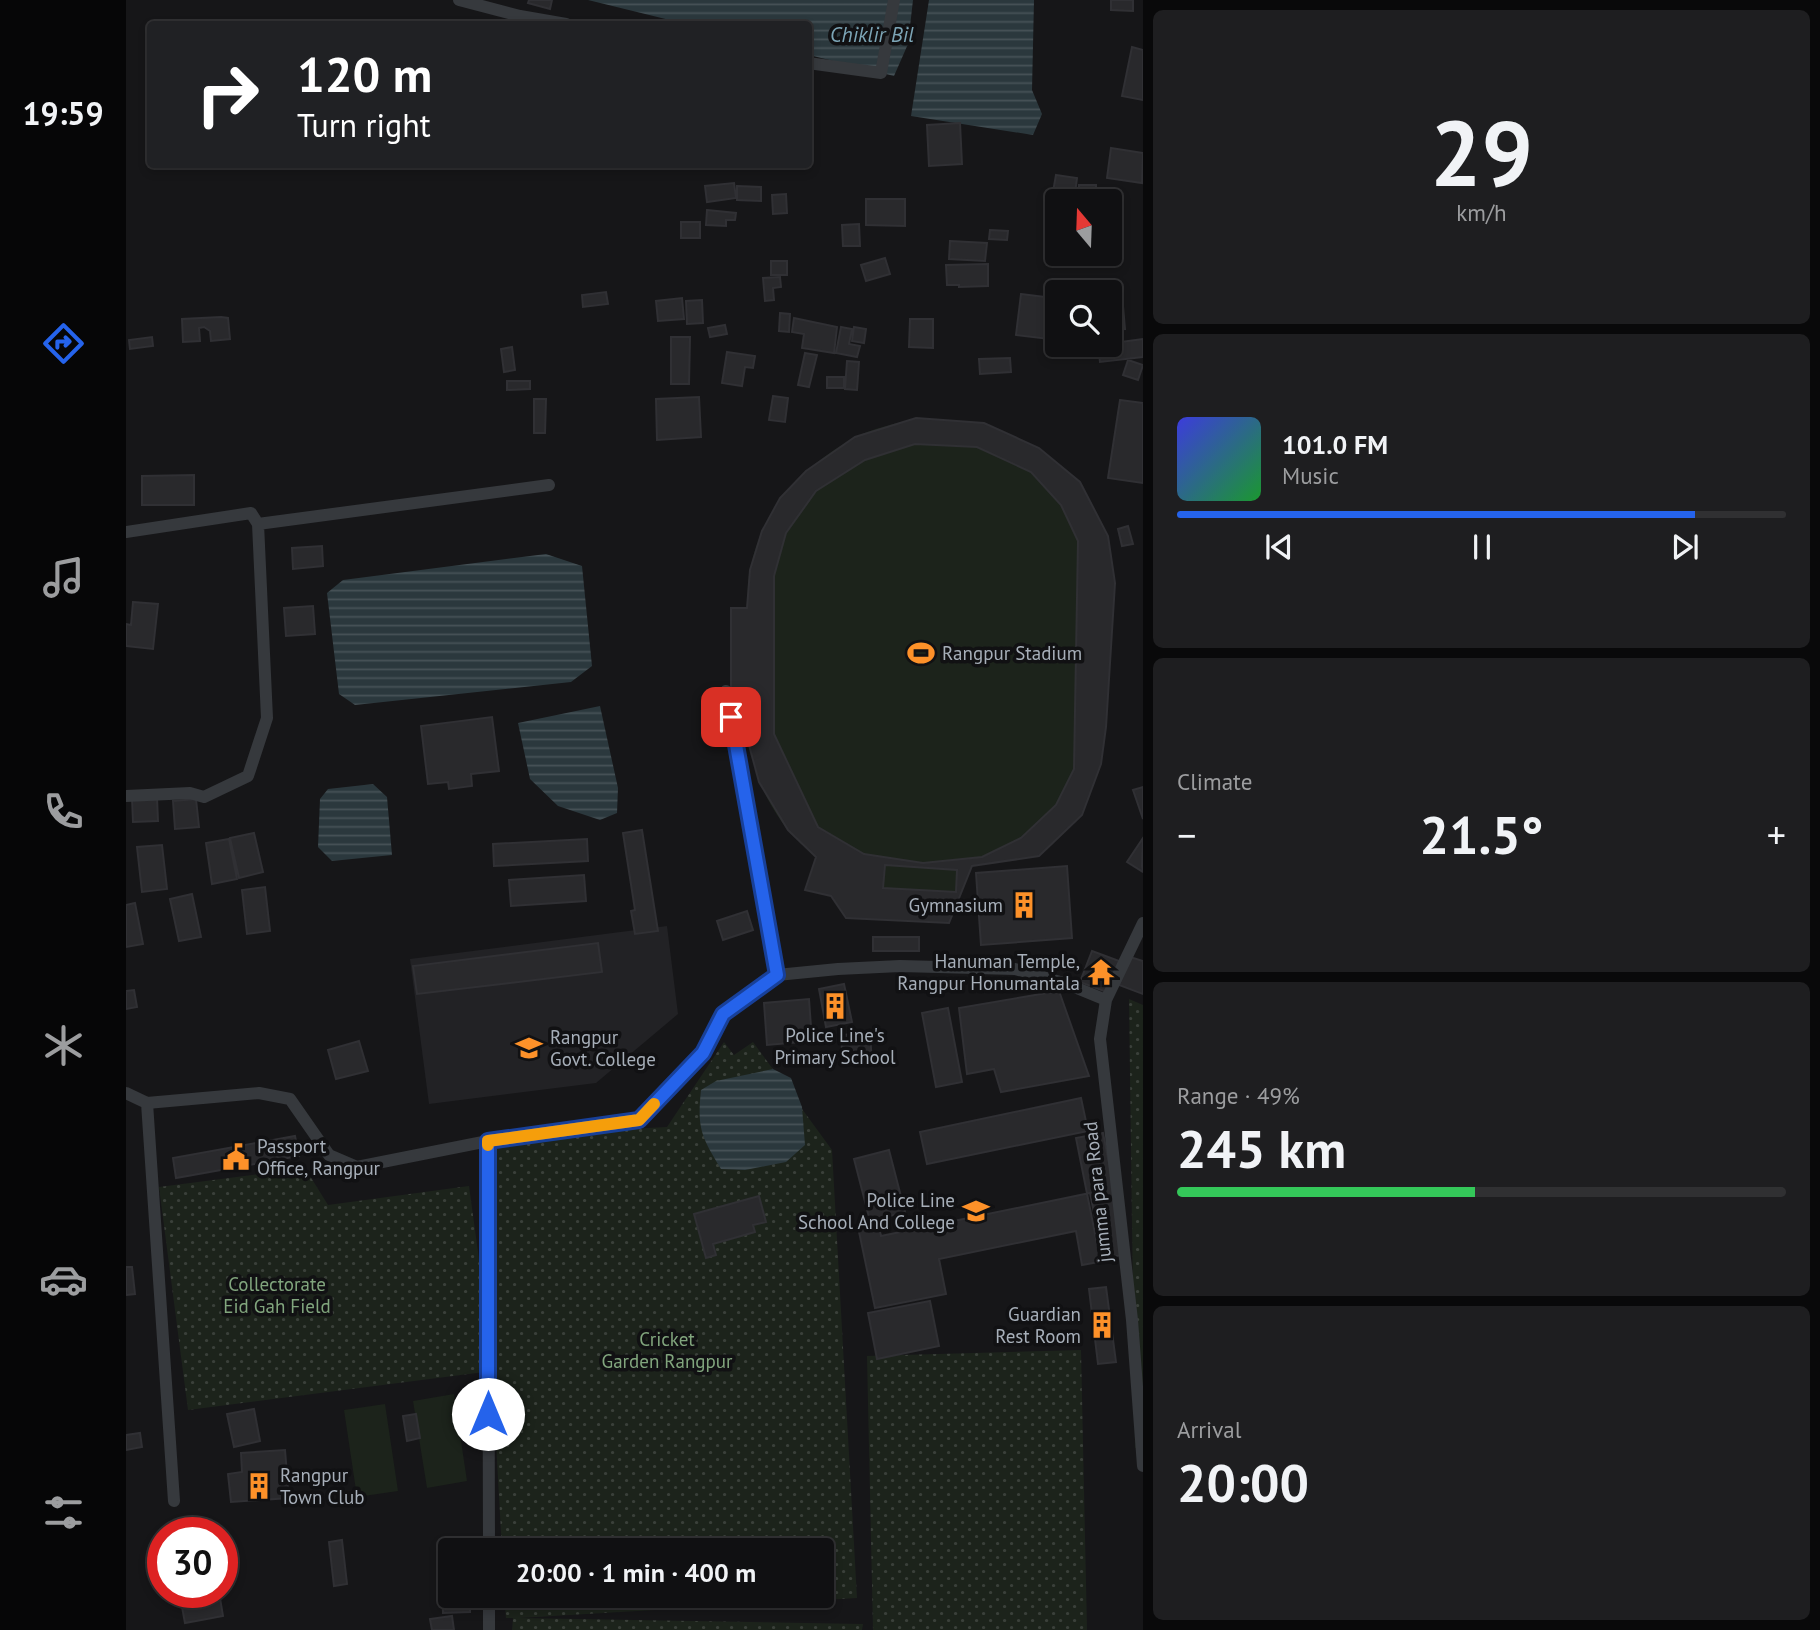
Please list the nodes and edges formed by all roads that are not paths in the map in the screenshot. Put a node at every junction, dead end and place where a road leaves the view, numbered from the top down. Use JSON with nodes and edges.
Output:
{"nodes":[{"id":1,"x":458,"y":0,"type":"edge"},
{"id":2,"x":894,"y":0,"type":"edge"},
{"id":3,"x":549,"y":21,"type":"edge"},
{"id":4,"x":812,"y":64,"type":"edge"},
{"id":5,"x":549,"y":485,"type":"dead end"},
{"id":6,"x":258,"y":524,"type":"junction"},
{"id":7,"x":126,"y":531,"type":"edge"},
{"id":8,"x":726,"y":691,"type":"dead end"},
{"id":9,"x":126,"y":796,"type":"edge"},
{"id":10,"x":1143,"y":923,"type":"edge"},
{"id":11,"x":777,"y":975,"type":"junction"},
{"id":12,"x":1107,"y":1000,"type":"junction"},
{"id":13,"x":126,"y":1093,"type":"edge"},
{"id":14,"x":147,"y":1103,"type":"junction"},
{"id":15,"x":488,"y":1141,"type":"junction"},
{"id":16,"x":1143,"y":1465,"type":"edge"},
{"id":17,"x":174,"y":1501,"type":"dead end"},
{"id":18,"x":489,"y":1538,"type":"edge"},
{"id":19,"x":489,"y":1608,"type":"edge"},
{"id":20,"x":489,"y":1630,"type":"edge"}],
"edges":[{"from":1,"to":3,"type":"street"},
{"from":2,"to":4,"type":"street"},
{"from":5,"to":6,"type":"street"},
{"from":6,"to":7,"type":"street"},
{"from":6,"to":9,"type":"street"},
{"from":8,"to":11,"type":"street"},
{"from":10,"to":12,"type":"street","name":"jumma para Road"},
{"from":11,"to":12,"type":"street"},
{"from":11,"to":15,"type":"street"},
{"from":12,"to":16,"type":"street","name":"jumma para Road"},
{"from":13,"to":14,"type":"street"},
{"from":14,"to":15,"type":"street"},
{"from":14,"to":17,"type":"street"},
{"from":15,"to":18,"type":"street"},
{"from":19,"to":20,"type":"street"}]}
